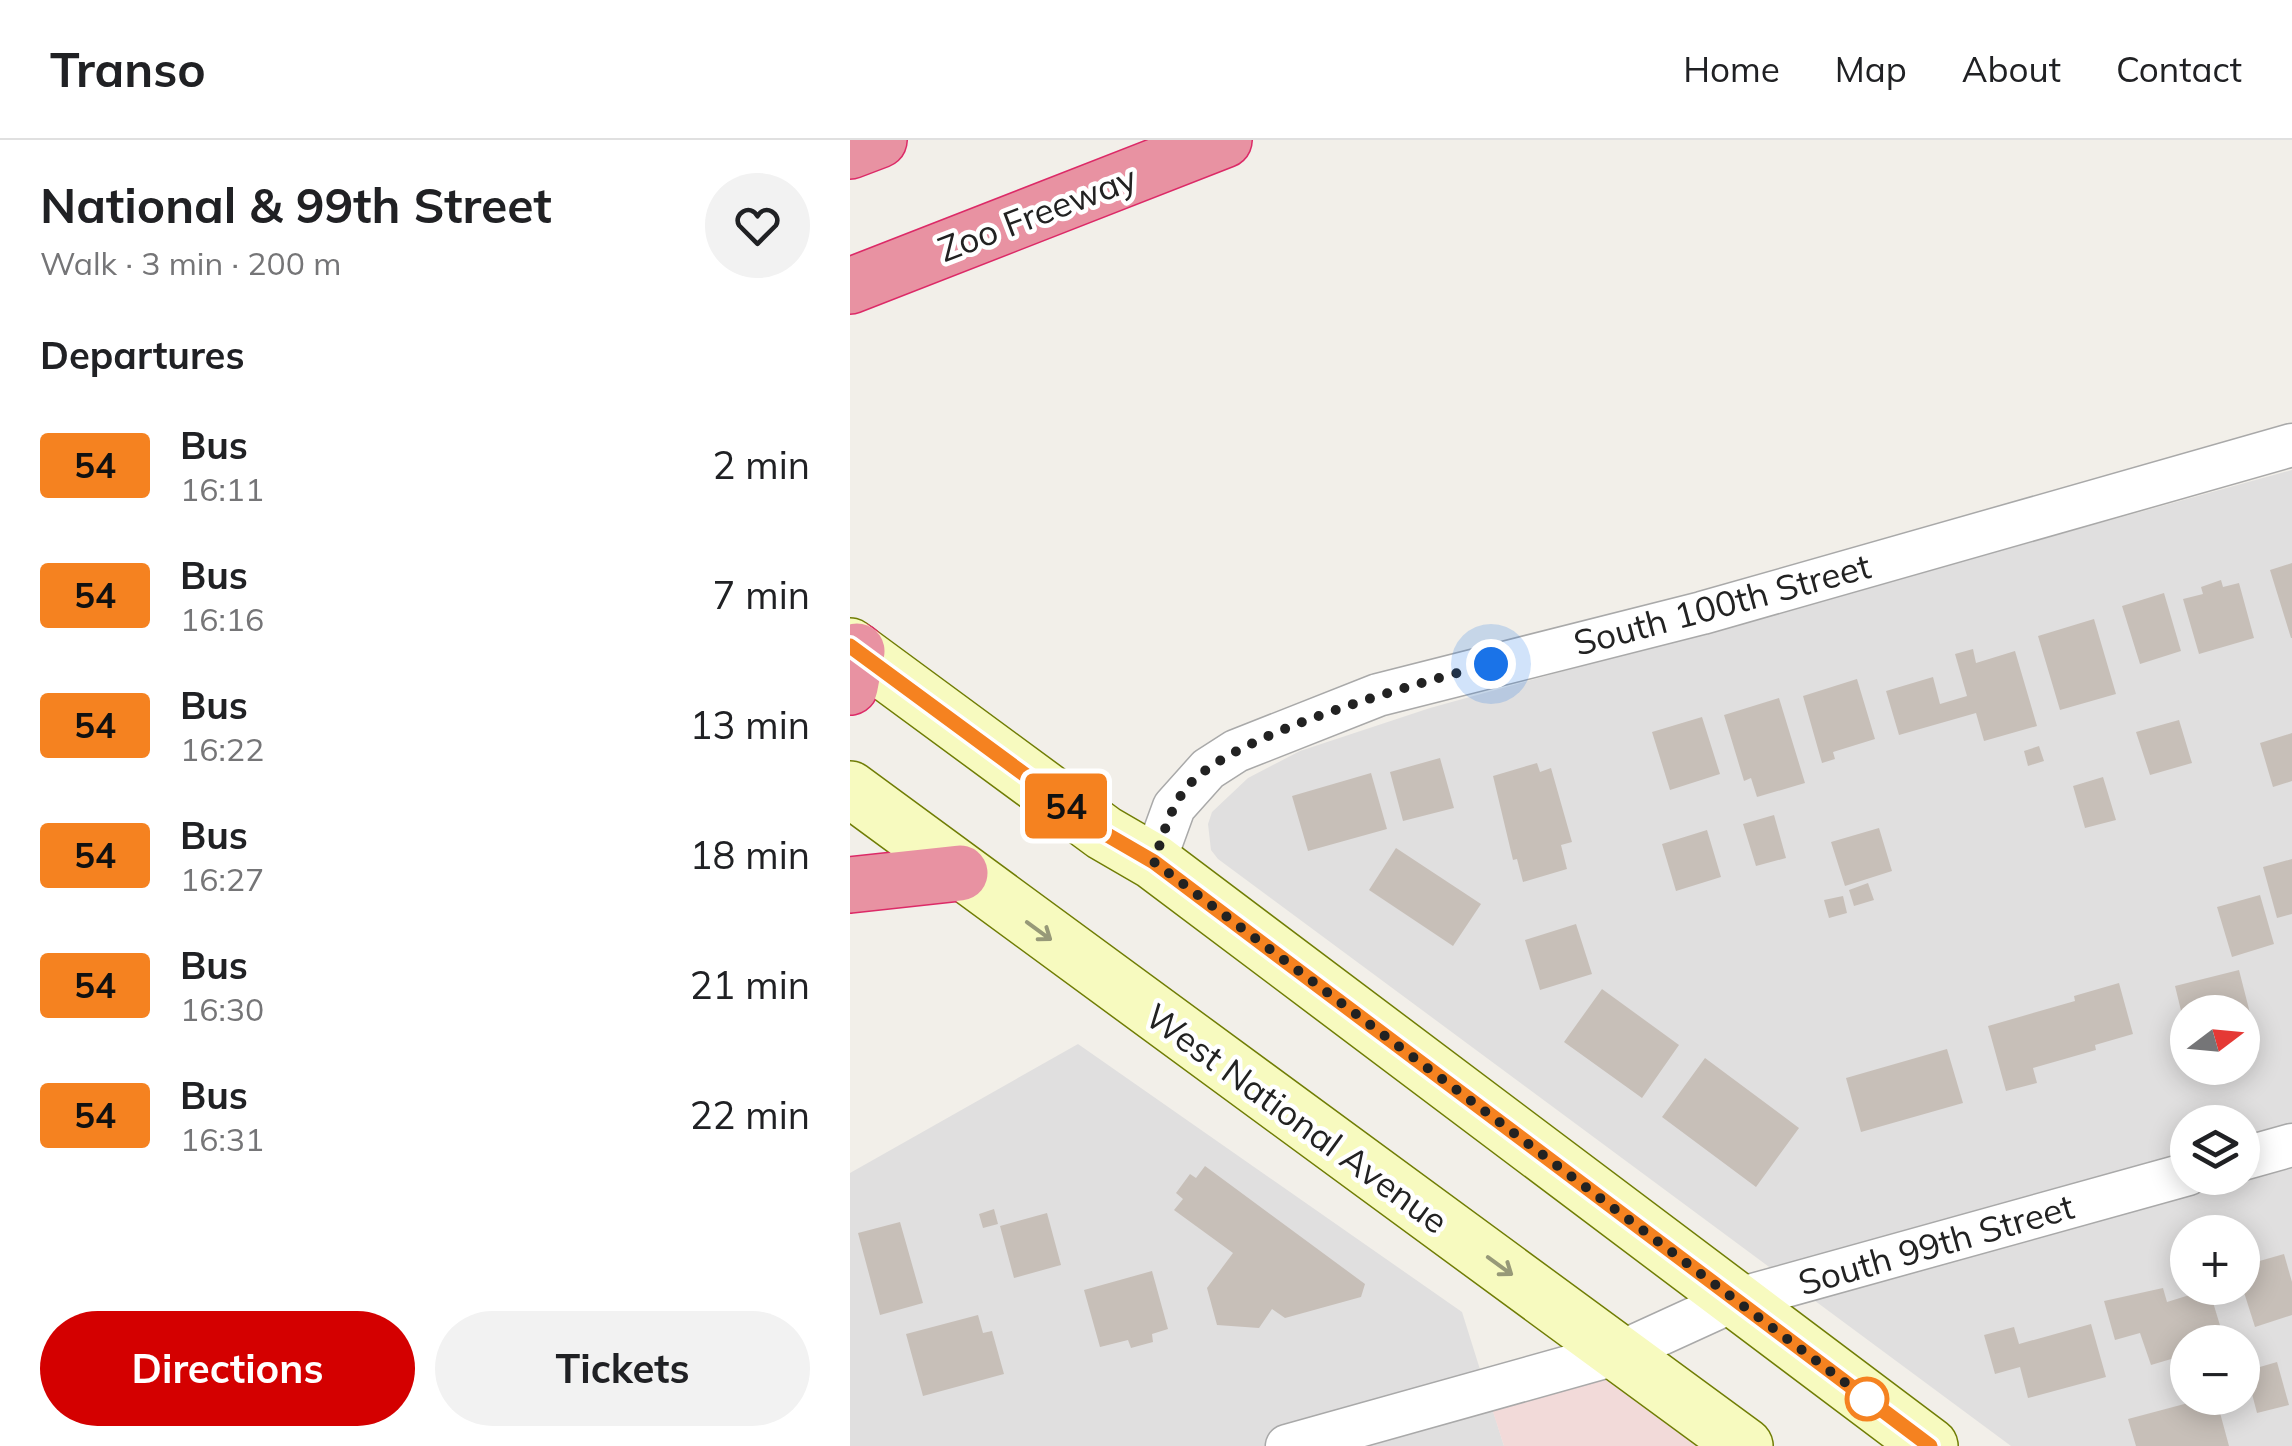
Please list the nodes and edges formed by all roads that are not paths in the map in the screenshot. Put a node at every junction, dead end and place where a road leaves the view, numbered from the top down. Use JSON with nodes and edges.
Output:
{"nodes":[{"id":1,"x":879,"y":140,"type":"edge"},
{"id":2,"x":1224,"y":140,"type":"edge"},
{"id":3,"x":850,"y":152,"type":"edge"},
{"id":4,"x":850,"y":286,"type":"edge"},
{"id":5,"x":2292,"y":445,"type":"edge"},
{"id":6,"x":852,"y":661,"type":"edge"},
{"id":7,"x":850,"y":789,"type":"edge"},
{"id":8,"x":1154,"y":862,"type":"junction"},
{"id":9,"x":960,"y":873,"type":"junction"},
{"id":10,"x":850,"y":884,"type":"edge"},
{"id":11,"x":2292,"y":1145,"type":"edge"},
{"id":12,"x":2260,"y":1154,"type":"edge"},
{"id":13,"x":2170,"y":1179,"type":"edge"},
{"id":14,"x":1736,"y":1300,"type":"junction"},
{"id":15,"x":1619,"y":1353,"type":"junction"},
{"id":16,"x":1287,"y":1446,"type":"edge"},
{"id":17,"x":1745,"y":1446,"type":"edge"},
{"id":18,"x":1930,"y":1446,"type":"edge"}],
"edges":[{"from":1,"to":3,"type":"highway"},
{"from":2,"to":4,"type":"highway","name":"Zoo Freeway"},
{"from":5,"to":8,"type":"street","name":"South 100th Street"},
{"from":6,"to":8,"type":"main road"},
{"from":7,"to":9,"type":"main road","name":"West National Avenue"},
{"from":8,"to":14,"type":"main road"},
{"from":9,"to":10,"type":"highway"},
{"from":9,"to":15,"type":"main road","name":"West National Avenue","one_way":true},
{"from":11,"to":12,"type":"street"},
{"from":13,"to":14,"type":"street","name":"South 99th Street"},
{"from":14,"to":15,"type":"street","name":"South 99th Street"},
{"from":14,"to":18,"type":"main road"},
{"from":15,"to":16,"type":"street","name":"South 99th Street"},
{"from":15,"to":17,"type":"main road","name":"West National Avenue"}]}
